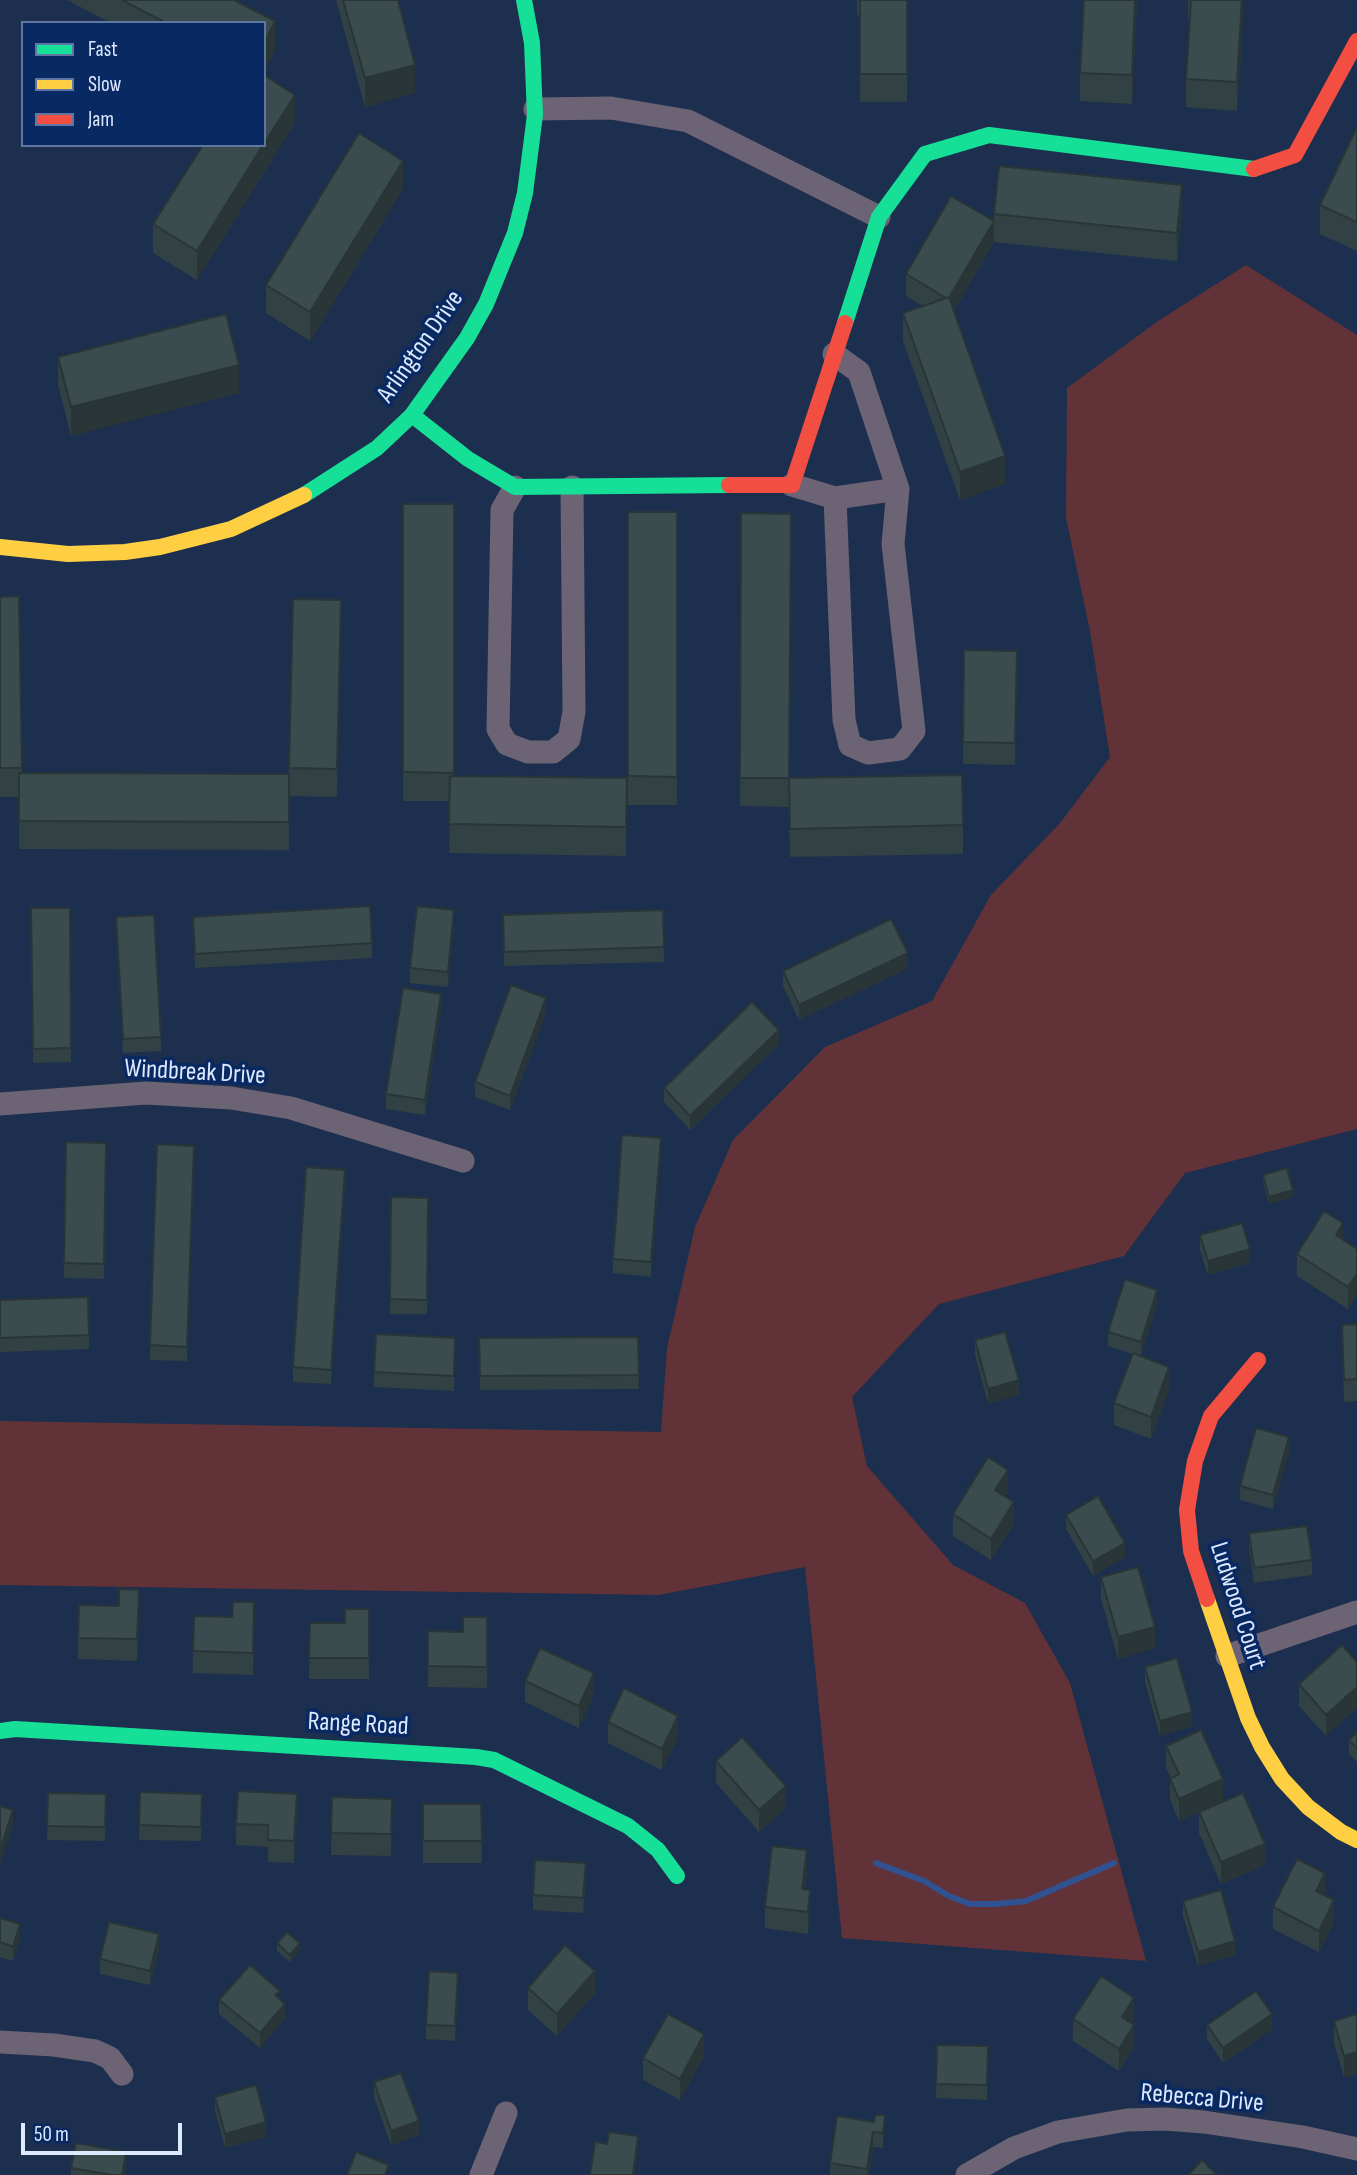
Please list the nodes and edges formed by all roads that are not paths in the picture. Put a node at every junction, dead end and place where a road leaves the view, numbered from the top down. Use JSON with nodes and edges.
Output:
{"nodes":[{"id":1,"x":524,"y":0,"type":"edge"},
{"id":2,"x":1357,"y":41,"type":"edge"},
{"id":3,"x":534,"y":109,"type":"junction"},
{"id":4,"x":879,"y":217,"type":"junction"},
{"id":5,"x":834,"y":354,"type":"junction"},
{"id":6,"x":412,"y":415,"type":"junction"},
{"id":7,"x":792,"y":485,"type":"junction"},
{"id":8,"x":572,"y":486,"type":"junction"},
{"id":9,"x":515,"y":487,"type":"junction"},
{"id":10,"x":898,"y":489,"type":"junction"},
{"id":11,"x":835,"y":498,"type":"junction"},
{"id":12,"x":0,"y":547,"type":"edge"},
{"id":13,"x":0,"y":1104,"type":"edge"},
{"id":14,"x":463,"y":1161,"type":"dead end"},
{"id":15,"x":1258,"y":1360,"type":"dead end"},
{"id":16,"x":1357,"y":1612,"type":"edge"},
{"id":17,"x":1227,"y":1656,"type":"junction"},
{"id":18,"x":0,"y":1731,"type":"edge"},
{"id":19,"x":1357,"y":1840,"type":"edge"},
{"id":20,"x":677,"y":1876,"type":"dead end"},
{"id":21,"x":0,"y":2042,"type":"edge"},
{"id":22,"x":122,"y":2074,"type":"dead end"},
{"id":23,"x":506,"y":2113,"type":"dead end"},
{"id":24,"x":1357,"y":2148,"type":"edge"},
{"id":25,"x":481,"y":2175,"type":"edge"},
{"id":26,"x":967,"y":2175,"type":"edge"}],
"edges":[{"from":1,"to":3,"type":"street","name":"Arlington Drive"},
{"from":2,"to":4,"type":"street"},
{"from":3,"to":4,"type":"street"},
{"from":3,"to":6,"type":"street","name":"Arlington Drive"},
{"from":4,"to":5,"type":"street"},
{"from":5,"to":7,"type":"street"},
{"from":5,"to":10,"type":"street"},
{"from":6,"to":9,"type":"street"},
{"from":6,"to":12,"type":"street","name":"Arlington Drive"},
{"from":7,"to":8,"type":"street"},
{"from":7,"to":11,"type":"street"},
{"from":8,"to":9,"type":"street"},
{"from":8,"to":9,"type":"street"},
{"from":10,"to":11,"type":"street"},
{"from":10,"to":11,"type":"street"},
{"from":13,"to":14,"type":"street","name":"Windbreak Drive"},
{"from":15,"to":17,"type":"street","name":"Ludwood Court"},
{"from":16,"to":17,"type":"street"},
{"from":17,"to":19,"type":"street","name":"Ludwood Court"},
{"from":18,"to":20,"type":"street","name":"Range Road"},
{"from":21,"to":22,"type":"street"},
{"from":23,"to":25,"type":"street"},
{"from":24,"to":26,"type":"street","name":"Rebecca Drive"}]}
